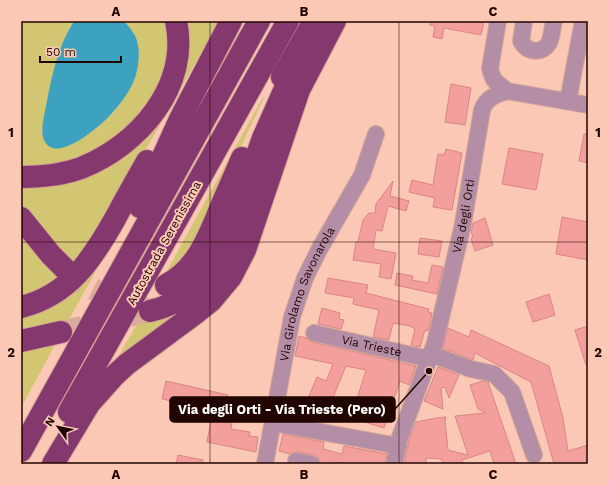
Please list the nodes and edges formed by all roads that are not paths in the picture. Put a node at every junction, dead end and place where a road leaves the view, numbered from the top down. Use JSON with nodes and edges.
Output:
{"nodes":[{"id":1,"x":176,"y":21,"type":"edge"},
{"id":2,"x":228,"y":21,"type":"edge"},
{"id":3,"x":232,"y":21,"type":"edge"},
{"id":4,"x":259,"y":21,"type":"edge"},
{"id":5,"x":288,"y":21,"type":"edge"},
{"id":6,"x":314,"y":21,"type":"edge"},
{"id":7,"x":318,"y":21,"type":"edge"},
{"id":8,"x":335,"y":21,"type":"edge"},
{"id":9,"x":498,"y":21,"type":"edge"},
{"id":10,"x":524,"y":21,"type":"edge"},
{"id":11,"x":554,"y":21,"type":"edge"},
{"id":12,"x":583,"y":21,"type":"edge"},
{"id":13,"x":507,"y":91,"type":"junction"},
{"id":14,"x":568,"y":101,"type":"junction"},
{"id":15,"x":588,"y":105,"type":"edge"},
{"id":16,"x":376,"y":134,"type":"dead end"},
{"id":17,"x":21,"y":177,"type":"edge"},
{"id":18,"x":21,"y":218,"type":"edge"},
{"id":19,"x":66,"y":270,"type":"tunnel mouth"},
{"id":20,"x":166,"y":285,"type":"tunnel mouth"},
{"id":21,"x":21,"y":307,"type":"edge"},
{"id":22,"x":150,"y":311,"type":"tunnel mouth"},
{"id":23,"x":61,"y":332,"type":"tunnel mouth"},
{"id":24,"x":314,"y":332,"type":"dead end"},
{"id":25,"x":21,"y":341,"type":"edge"},
{"id":26,"x":430,"y":356,"type":"junction"},
{"id":27,"x":56,"y":388,"type":"junction"},
{"id":28,"x":272,"y":423,"type":"junction"},
{"id":29,"x":398,"y":446,"type":"junction"},
{"id":30,"x":21,"y":451,"type":"edge"},
{"id":31,"x":534,"y":455,"type":"dead end"},
{"id":32,"x":296,"y":461,"type":"dead end"},
{"id":33,"x":40,"y":464,"type":"edge"},
{"id":34,"x":53,"y":464,"type":"edge"},
{"id":35,"x":265,"y":464,"type":"edge"},
{"id":36,"x":312,"y":464,"type":"edge"},
{"id":37,"x":394,"y":464,"type":"edge"}],
"edges":[{"from":1,"to":17,"type":"highway"},
{"from":2,"to":21,"type":"highway"},
{"from":3,"to":27,"type":"highway"},
{"from":4,"to":27,"type":"highway","name":"Autostrada Serenissima"},
{"from":5,"to":33,"type":"highway","name":"Autostrada Serenissima"},
{"from":6,"to":20,"type":"highway"},
{"from":7,"to":22,"type":"highway"},
{"from":8,"to":34,"type":"highway"},
{"from":9,"to":13,"type":"street"},
{"from":10,"to":11,"type":"street"},
{"from":12,"to":14,"type":"street"},
{"from":13,"to":14,"type":"street"},
{"from":13,"to":26,"type":"street","name":"Via degli Orti"},
{"from":14,"to":15,"type":"street"},
{"from":16,"to":28,"type":"street","name":"Via Girolamo Savonarola"},
{"from":18,"to":19,"type":"highway"},
{"from":23,"to":25,"type":"highway"},
{"from":24,"to":26,"type":"street","name":"Via Trieste"},
{"from":26,"to":29,"type":"street","name":"Via degli Orti"},
{"from":26,"to":31,"type":"street"},
{"from":27,"to":30,"type":"highway","name":"Autostrada Serenissima"},
{"from":28,"to":29,"type":"street"},
{"from":28,"to":35,"type":"street","name":"Via Girolamo Savonarola"},
{"from":29,"to":37,"type":"street","name":"Via degli Orti"},
{"from":32,"to":36,"type":"street"}]}
